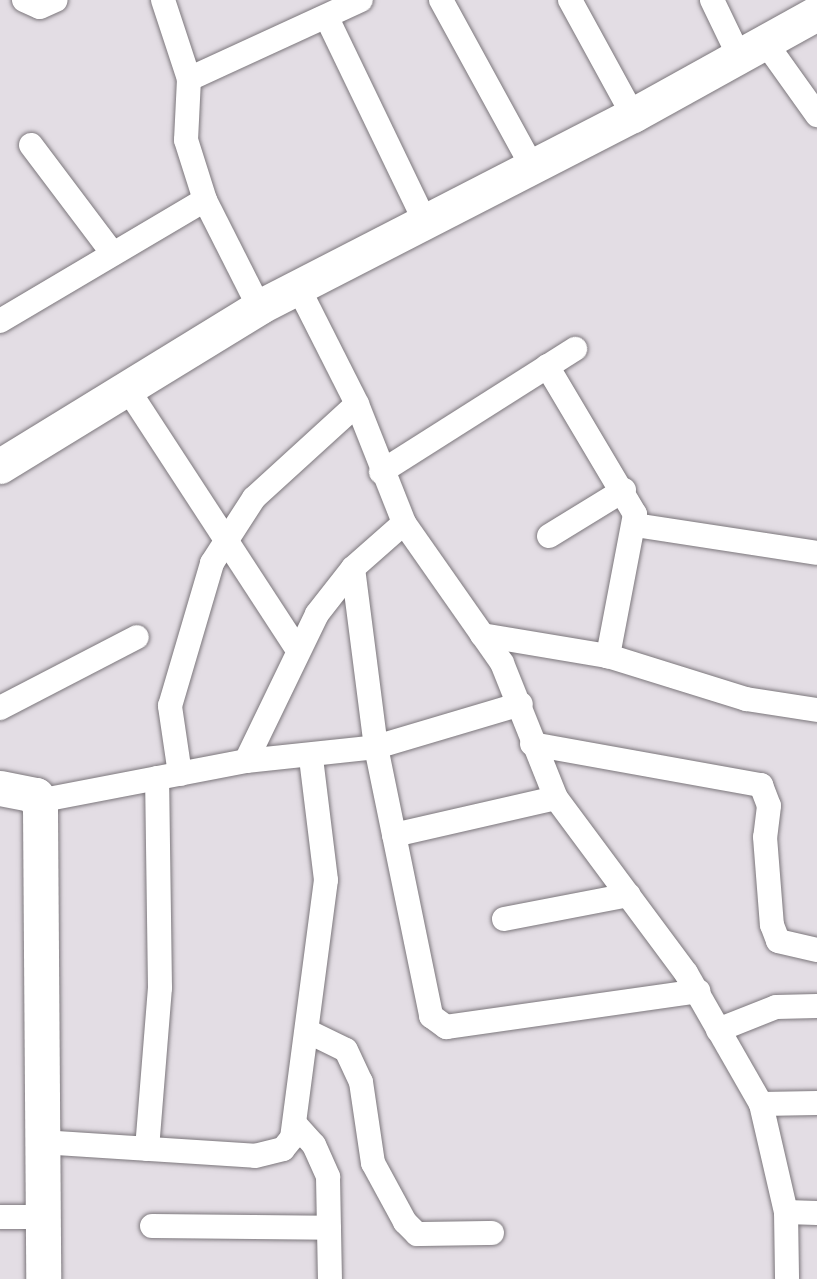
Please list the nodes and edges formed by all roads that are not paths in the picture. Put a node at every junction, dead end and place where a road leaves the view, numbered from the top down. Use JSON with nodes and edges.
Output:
{"nodes":[{"id":1,"x":24,"y":0,"type":"edge"},
{"id":2,"x":56,"y":0,"type":"edge"},
{"id":3,"x":163,"y":0,"type":"edge"},
{"id":4,"x":361,"y":0,"type":"edge"},
{"id":5,"x":441,"y":0,"type":"edge"},
{"id":6,"x":570,"y":0,"type":"edge"},
{"id":7,"x":712,"y":0,"type":"edge"},
{"id":8,"x":817,"y":13,"type":"edge"},
{"id":9,"x":327,"y":18,"type":"junction"},
{"id":10,"x":752,"y":49,"type":"junction"},
{"id":11,"x":189,"y":79,"type":"junction"},
{"id":12,"x":634,"y":116,"type":"junction"},
{"id":13,"x":817,"y":116,"type":"edge"},
{"id":14,"x":31,"y":145,"type":"dead end"},
{"id":15,"x":533,"y":168,"type":"junction"},
{"id":16,"x":205,"y":200,"type":"junction"},
{"id":17,"x":426,"y":224,"type":"junction"},
{"id":18,"x":113,"y":254,"type":"junction"},
{"id":19,"x":299,"y":289,"type":"junction"},
{"id":20,"x":259,"y":307,"type":"junction"},
{"id":21,"x":0,"y":321,"type":"edge"},
{"id":22,"x":575,"y":349,"type":"dead end"},
{"id":23,"x":547,"y":366,"type":"junction"},
{"id":24,"x":125,"y":385,"type":"junction"},
{"id":25,"x":357,"y":404,"type":"junction"},
{"id":26,"x":0,"y":466,"type":"edge"},
{"id":27,"x":381,"y":472,"type":"junction"},
{"id":28,"x":625,"y":490,"type":"junction"},
{"id":29,"x":404,"y":523,"type":"junction"},
{"id":30,"x":635,"y":525,"type":"junction"},
{"id":31,"x":549,"y":536,"type":"dead end"},
{"id":32,"x":223,"y":542,"type":"junction"},
{"id":33,"x":817,"y":553,"type":"edge"},
{"id":34,"x":353,"y":568,"type":"junction"},
{"id":35,"x":482,"y":635,"type":"junction"},
{"id":36,"x":137,"y":636,"type":"dead end"},
{"id":37,"x":296,"y":647,"type":"junction"},
{"id":38,"x":608,"y":656,"type":"junction"},
{"id":39,"x":521,"y":704,"type":"junction"},
{"id":40,"x":0,"y":708,"type":"edge"},
{"id":41,"x":817,"y":710,"type":"edge"},
{"id":42,"x":532,"y":744,"type":"junction"},
{"id":43,"x":376,"y":747,"type":"junction"},
{"id":44,"x":311,"y":758,"type":"junction"},
{"id":45,"x":246,"y":761,"type":"junction"},
{"id":46,"x":169,"y":776,"type":"junction"},
{"id":47,"x":0,"y":788,"type":"edge"},
{"id":48,"x":555,"y":798,"type":"junction"},
{"id":49,"x":38,"y":801,"type":"junction"},
{"id":50,"x":394,"y":835,"type":"junction"},
{"id":51,"x":629,"y":895,"type":"junction"},
{"id":52,"x":504,"y":919,"type":"dead end"},
{"id":53,"x":817,"y":950,"type":"edge"},
{"id":54,"x":698,"y":991,"type":"junction"},
{"id":55,"x":817,"y":1006,"type":"edge"},
{"id":56,"x":718,"y":1030,"type":"junction"},
{"id":57,"x":307,"y":1031,"type":"junction"},
{"id":58,"x":817,"y":1103,"type":"edge"},
{"id":59,"x":761,"y":1104,"type":"junction"},
{"id":60,"x":295,"y":1124,"type":"junction"},
{"id":61,"x":41,"y":1142,"type":"junction"},
{"id":62,"x":147,"y":1149,"type":"junction"},
{"id":63,"x":786,"y":1212,"type":"junction"},
{"id":64,"x":817,"y":1213,"type":"edge"},
{"id":65,"x":0,"y":1217,"type":"edge"},
{"id":66,"x":42,"y":1217,"type":"junction"},
{"id":67,"x":152,"y":1226,"type":"dead end"},
{"id":68,"x":329,"y":1228,"type":"junction"},
{"id":69,"x":492,"y":1233,"type":"dead end"},
{"id":70,"x":43,"y":1279,"type":"edge"},
{"id":71,"x":330,"y":1279,"type":"edge"},
{"id":72,"x":787,"y":1279,"type":"edge"}],
"edges":[{"from":1,"to":2,"type":"street"},
{"from":3,"to":11,"type":"street"},
{"from":4,"to":9,"type":"street"},
{"from":5,"to":15,"type":"street"},
{"from":6,"to":12,"type":"street"},
{"from":7,"to":10,"type":"street"},
{"from":8,"to":10,"type":"street"},
{"from":9,"to":11,"type":"street"},
{"from":9,"to":17,"type":"street"},
{"from":10,"to":12,"type":"street"},
{"from":10,"to":13,"type":"street"},
{"from":11,"to":16,"type":"street"},
{"from":12,"to":15,"type":"street"},
{"from":14,"to":18,"type":"street"},
{"from":15,"to":17,"type":"street"},
{"from":16,"to":18,"type":"street"},
{"from":16,"to":20,"type":"street"},
{"from":17,"to":19,"type":"street"},
{"from":18,"to":21,"type":"street"},
{"from":19,"to":20,"type":"street"},
{"from":19,"to":25,"type":"street"},
{"from":20,"to":24,"type":"street"},
{"from":22,"to":23,"type":"street"},
{"from":23,"to":27,"type":"street"},
{"from":23,"to":28,"type":"street"},
{"from":24,"to":26,"type":"street"},
{"from":24,"to":32,"type":"street"},
{"from":25,"to":27,"type":"street"},
{"from":25,"to":32,"type":"street"},
{"from":27,"to":29,"type":"street"},
{"from":28,"to":30,"type":"street"},
{"from":28,"to":31,"type":"street"},
{"from":29,"to":34,"type":"street"},
{"from":29,"to":35,"type":"street"},
{"from":30,"to":33,"type":"street"},
{"from":30,"to":38,"type":"street"},
{"from":32,"to":37,"type":"street"},
{"from":32,"to":46,"type":"street"},
{"from":34,"to":37,"type":"street"},
{"from":34,"to":43,"type":"street"},
{"from":35,"to":38,"type":"street"},
{"from":35,"to":39,"type":"street"},
{"from":36,"to":40,"type":"street"},
{"from":37,"to":45,"type":"street"},
{"from":38,"to":41,"type":"street"},
{"from":39,"to":42,"type":"street"},
{"from":39,"to":43,"type":"street"},
{"from":42,"to":48,"type":"street"},
{"from":42,"to":53,"type":"street"},
{"from":43,"to":44,"type":"street"},
{"from":43,"to":50,"type":"street"},
{"from":44,"to":45,"type":"street"},
{"from":44,"to":57,"type":"street"},
{"from":45,"to":46,"type":"street"},
{"from":46,"to":49,"type":"street"},
{"from":46,"to":62,"type":"street"},
{"from":47,"to":49,"type":"street"},
{"from":48,"to":50,"type":"street"},
{"from":48,"to":51,"type":"street"},
{"from":49,"to":61,"type":"street"},
{"from":50,"to":54,"type":"street"},
{"from":51,"to":52,"type":"street"},
{"from":51,"to":54,"type":"street"},
{"from":54,"to":56,"type":"street"},
{"from":55,"to":56,"type":"street"},
{"from":56,"to":59,"type":"street"},
{"from":57,"to":60,"type":"street"},
{"from":57,"to":69,"type":"street"},
{"from":58,"to":59,"type":"street"},
{"from":59,"to":63,"type":"street"},
{"from":60,"to":62,"type":"street"},
{"from":60,"to":68,"type":"street"},
{"from":61,"to":62,"type":"street"},
{"from":61,"to":66,"type":"street"},
{"from":63,"to":64,"type":"street"},
{"from":63,"to":72,"type":"street"},
{"from":65,"to":66,"type":"street"},
{"from":66,"to":70,"type":"street"},
{"from":67,"to":68,"type":"street"},
{"from":68,"to":71,"type":"street"}]}
